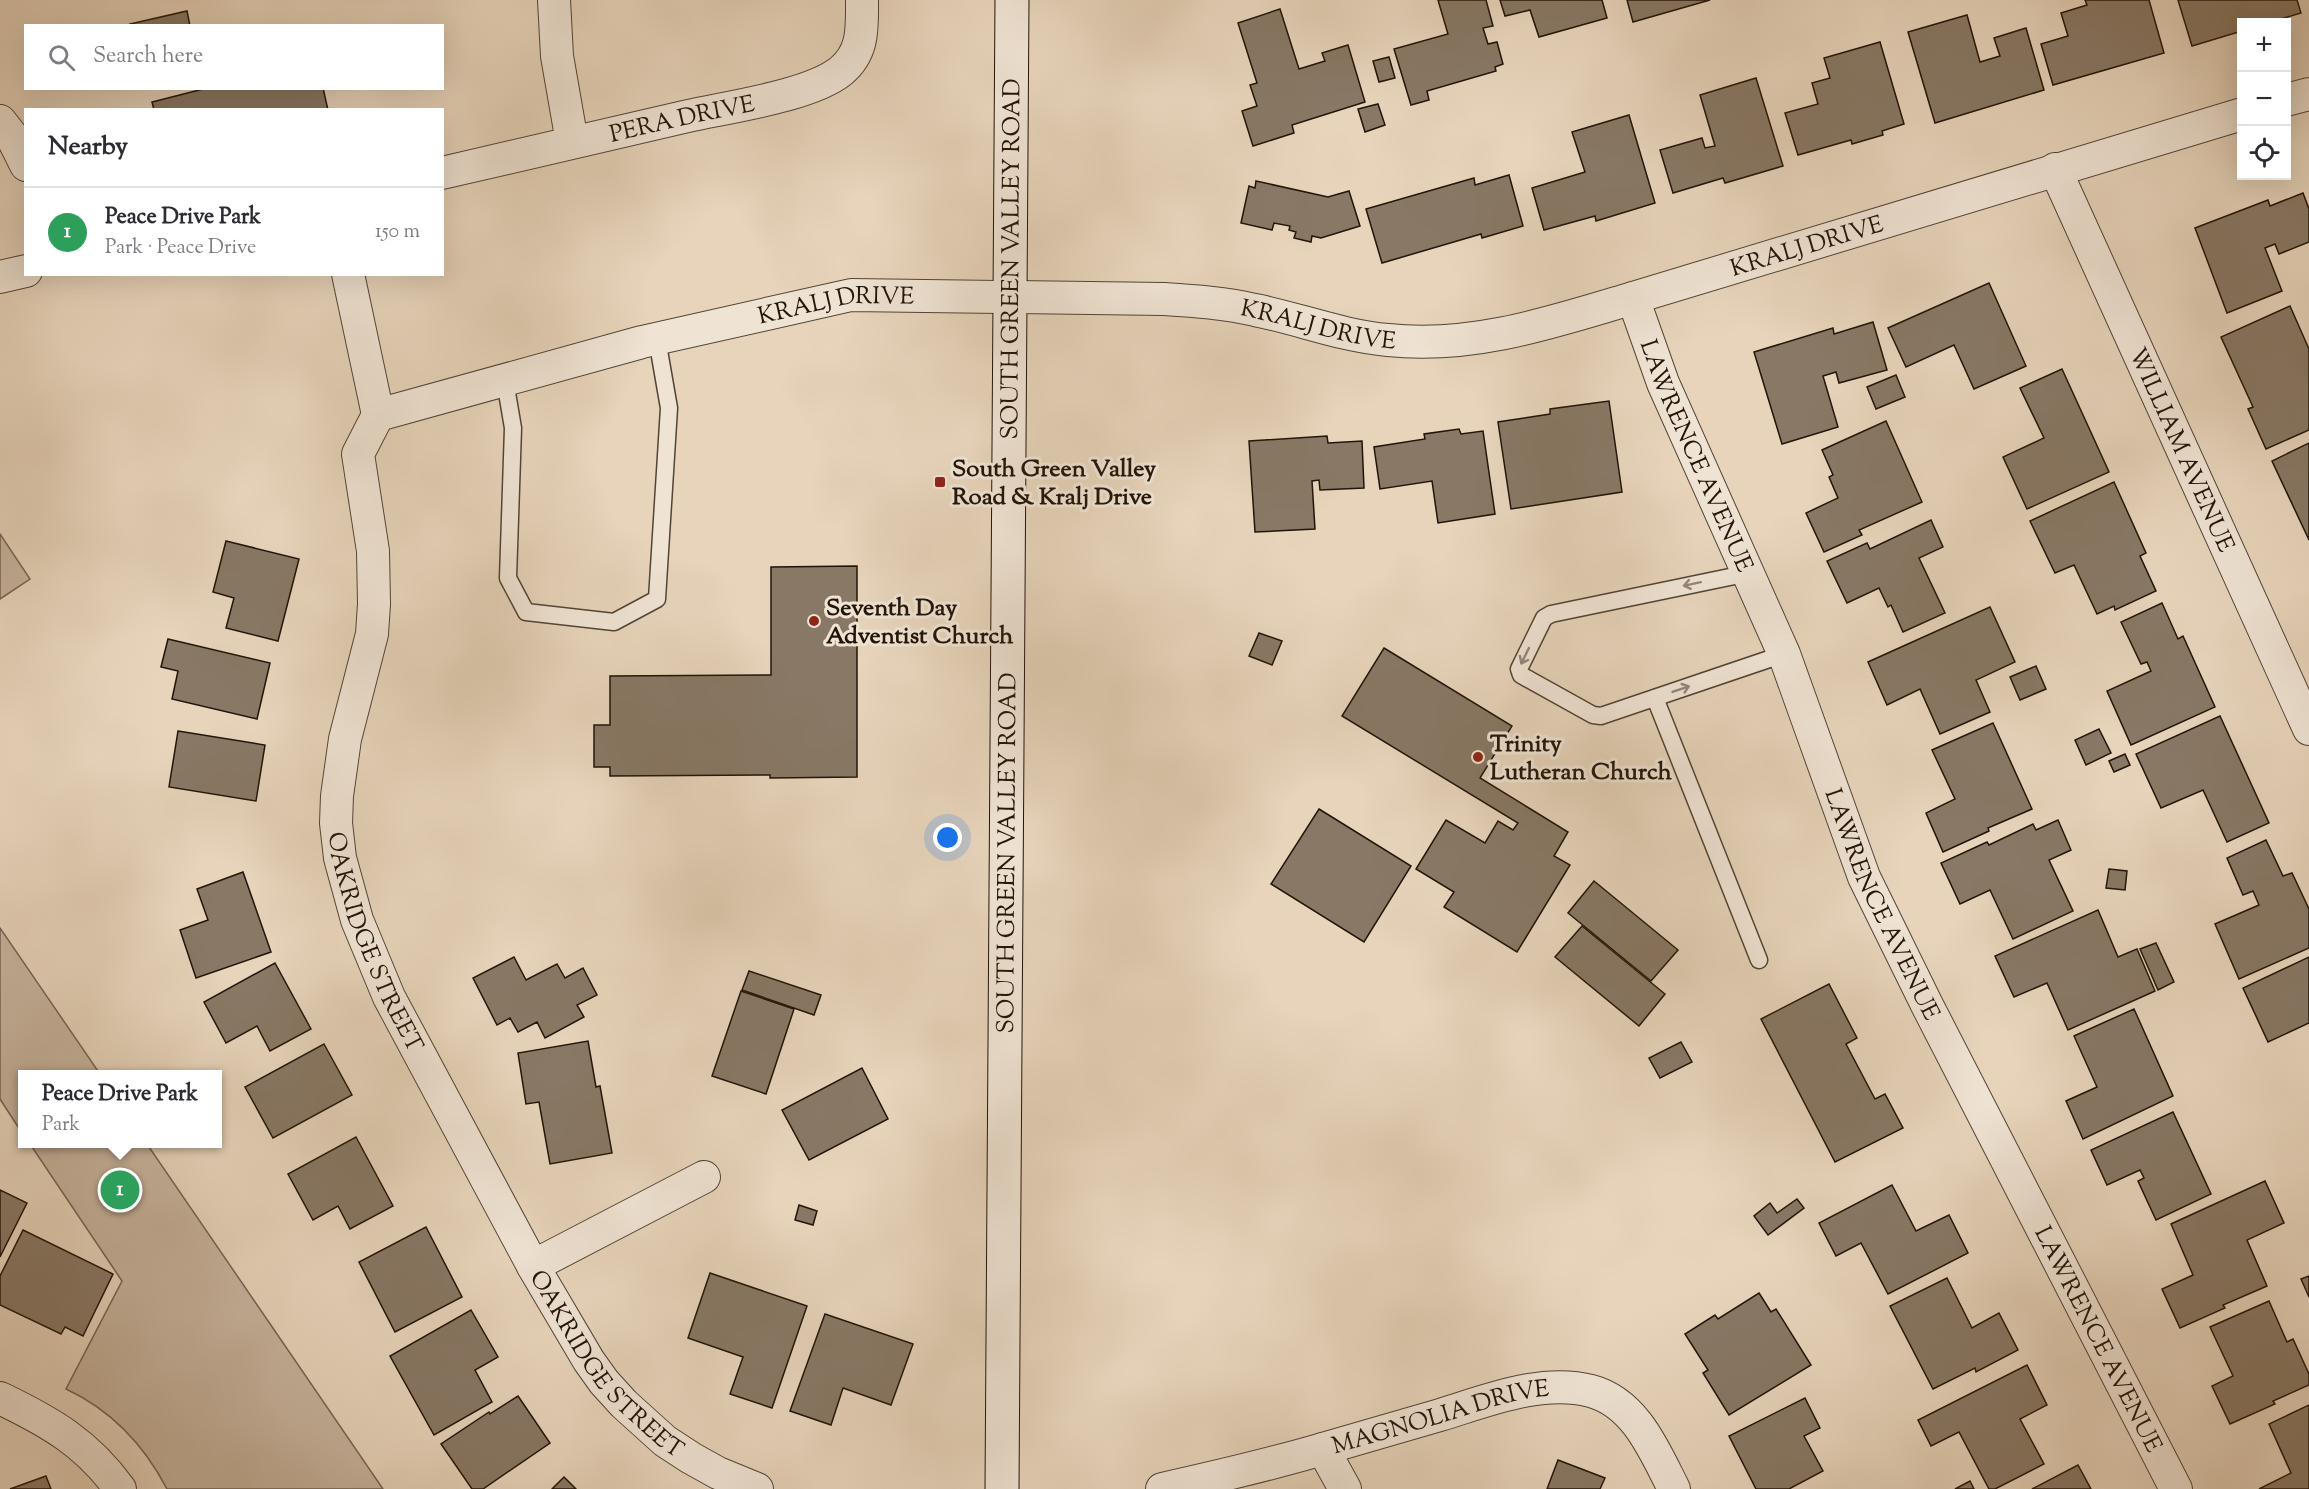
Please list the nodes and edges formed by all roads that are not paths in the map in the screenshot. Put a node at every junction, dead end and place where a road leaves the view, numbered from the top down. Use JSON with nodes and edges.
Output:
{"nodes":[{"id":1,"x":554,"y":0,"type":"edge"},
{"id":2,"x":862,"y":0,"type":"edge"},
{"id":3,"x":1012,"y":0,"type":"edge"},
{"id":4,"x":2309,"y":93,"type":"edge"},
{"id":5,"x":2291,"y":98,"type":"edge"},
{"id":6,"x":2237,"y":115,"type":"edge"},
{"id":7,"x":0,"y":121,"type":"edge"},
{"id":8,"x":572,"y":142,"type":"junction"},
{"id":9,"x":24,"y":161,"type":"edge"},
{"id":10,"x":2055,"y":169,"type":"junction"},
{"id":11,"x":444,"y":173,"type":"edge"},
{"id":12,"x":24,"y":271,"type":"edge"},
{"id":13,"x":348,"y":276,"type":"edge"},
{"id":14,"x":0,"y":277,"type":"edge"},
{"id":15,"x":1634,"y":298,"type":"junction"},
{"id":16,"x":1010,"y":299,"type":"junction"},
{"id":17,"x":657,"y":339,"type":"junction"},
{"id":18,"x":505,"y":381,"type":"junction"},
{"id":19,"x":378,"y":415,"type":"junction"},
{"id":20,"x":1749,"y":573,"type":"junction"},
{"id":21,"x":1784,"y":654,"type":"junction"},
{"id":22,"x":1655,"y":698,"type":"junction"},
{"id":23,"x":2309,"y":729,"type":"edge"},
{"id":24,"x":1759,"y":960,"type":"dead end"},
{"id":25,"x":704,"y":1177,"type":"dead end"},
{"id":26,"x":533,"y":1266,"type":"junction"},
{"id":27,"x":0,"y":1398,"type":"edge"},
{"id":28,"x":1323,"y":1449,"type":"junction"},
{"id":29,"x":120,"y":1489,"type":"edge"},
{"id":30,"x":757,"y":1489,"type":"edge"},
{"id":31,"x":1002,"y":1489,"type":"edge"},
{"id":32,"x":1161,"y":1489,"type":"edge"},
{"id":33,"x":1345,"y":1489,"type":"edge"},
{"id":34,"x":1674,"y":1489,"type":"edge"},
{"id":35,"x":2176,"y":1489,"type":"edge"}],
"edges":[{"from":1,"to":8,"type":"street"},
{"from":2,"to":8,"type":"street","name":"PERA DRIVE"},
{"from":3,"to":16,"type":"main road","name":"SOUTH GREEN VALLEY ROAD"},
{"from":4,"to":5,"type":"street"},
{"from":6,"to":10,"type":"street","name":"KRALJ DRIVE"},
{"from":7,"to":9,"type":"street"},
{"from":8,"to":11,"type":"street","name":"PERA DRIVE"},
{"from":10,"to":15,"type":"street","name":"KRALJ DRIVE"},
{"from":10,"to":23,"type":"street","name":"WILLIAM AVENUE"},
{"from":12,"to":14,"type":"street"},
{"from":13,"to":19,"type":"street"},
{"from":15,"to":16,"type":"street","name":"KRALJ DRIVE"},
{"from":15,"to":20,"type":"street","name":"LAWRENCE AVENUE"},
{"from":16,"to":17,"type":"street","name":"KRALJ DRIVE"},
{"from":16,"to":31,"type":"main road","name":"SOUTH GREEN VALLEY ROAD"},
{"from":17,"to":18,"type":"street","name":"KRALJ DRIVE"},
{"from":17,"to":18,"type":"lane"},
{"from":18,"to":19,"type":"street","name":"KRALJ DRIVE"},
{"from":19,"to":26,"type":"street","name":"OAKRIDGE STREET"},
{"from":20,"to":21,"type":"street","name":"LAWRENCE AVENUE"},
{"from":20,"to":22,"type":"lane","one_way":true},
{"from":22,"to":21,"type":"lane","one_way":true},
{"from":21,"to":35,"type":"street","name":"LAWRENCE AVENUE"},
{"from":22,"to":24,"type":"lane"},
{"from":25,"to":26,"type":"street"},
{"from":26,"to":30,"type":"street","name":"OAKRIDGE STREET"},
{"from":27,"to":29,"type":"street"},
{"from":28,"to":32,"type":"street","name":"MAGNOLIA DRIVE"},
{"from":28,"to":33,"type":"street"},
{"from":28,"to":34,"type":"street","name":"MAGNOLIA DRIVE"}]}
